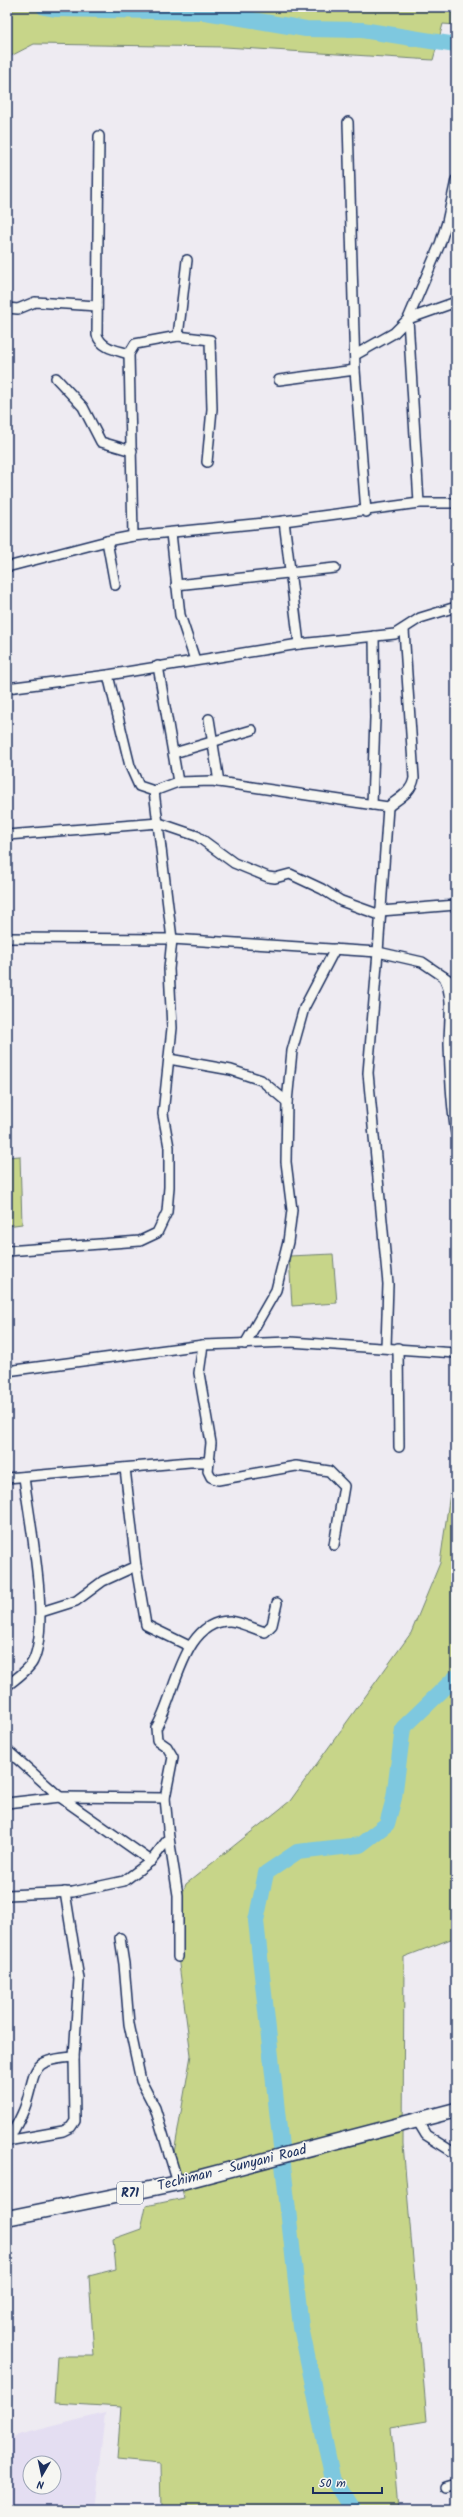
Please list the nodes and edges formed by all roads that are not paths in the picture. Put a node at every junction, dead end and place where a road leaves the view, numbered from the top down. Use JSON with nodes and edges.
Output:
{"nodes":[{"id":1,"x":348,"y":122,"type":"dead end"},
{"id":2,"x":98,"y":136,"type":"dead end"},
{"id":3,"x":456,"y":180,"type":"edge"},
{"id":4,"x":187,"y":260,"type":"dead end"},
{"id":5,"x":456,"y":302,"type":"edge"},
{"id":6,"x":97,"y":306,"type":"junction"},
{"id":7,"x":7,"y":308,"type":"edge"},
{"id":8,"x":408,"y":319,"type":"junction"},
{"id":9,"x":178,"y":336,"type":"junction"},
{"id":10,"x":130,"y":354,"type":"junction"},
{"id":11,"x":355,"y":355,"type":"junction"},
{"id":12,"x":355,"y":370,"type":"junction"},
{"id":13,"x":56,"y":378,"type":"dead end"},
{"id":14,"x":279,"y":380,"type":"dead end"},
{"id":15,"x":132,"y":451,"type":"junction"},
{"id":16,"x":207,"y":462,"type":"dead end"},
{"id":17,"x":419,"y":503,"type":"junction"},
{"id":18,"x":456,"y":503,"type":"edge"},
{"id":19,"x":366,"y":512,"type":"junction"},
{"id":20,"x":284,"y":521,"type":"junction"},
{"id":21,"x":171,"y":533,"type":"junction"},
{"id":22,"x":134,"y":536,"type":"junction"},
{"id":23,"x":106,"y":541,"type":"junction"},
{"id":24,"x":7,"y":568,"type":"edge"},
{"id":25,"x":335,"y":568,"type":"dead end"},
{"id":26,"x":290,"y":574,"type":"junction"},
{"id":27,"x":176,"y":584,"type":"junction"},
{"id":28,"x":115,"y":585,"type":"dead end"},
{"id":29,"x":456,"y":607,"type":"edge"},
{"id":30,"x":404,"y":630,"type":"junction"},
{"id":31,"x":374,"y":636,"type":"junction"},
{"id":32,"x":299,"y":644,"type":"junction"},
{"id":33,"x":195,"y":660,"type":"junction"},
{"id":34,"x":158,"y":666,"type":"junction"},
{"id":35,"x":108,"y":675,"type":"junction"},
{"id":36,"x":7,"y":688,"type":"edge"},
{"id":37,"x":209,"y":719,"type":"dead end"},
{"id":38,"x":252,"y":730,"type":"dead end"},
{"id":39,"x":212,"y":741,"type":"junction"},
{"id":40,"x":174,"y":753,"type":"junction"},
{"id":41,"x":178,"y":782,"type":"junction"},
{"id":42,"x":219,"y":782,"type":"junction"},
{"id":43,"x":154,"y":791,"type":"junction"},
{"id":44,"x":372,"y":805,"type":"junction"},
{"id":45,"x":388,"y":807,"type":"junction"},
{"id":46,"x":159,"y":824,"type":"junction"},
{"id":47,"x":7,"y":835,"type":"edge"},
{"id":48,"x":456,"y":905,"type":"edge"},
{"id":49,"x":380,"y":913,"type":"junction"},
{"id":50,"x":7,"y":938,"type":"edge"},
{"id":51,"x":172,"y":939,"type":"junction"},
{"id":52,"x":335,"y":949,"type":"junction"},
{"id":53,"x":378,"y":952,"type":"junction"},
{"id":54,"x":444,"y":977,"type":"junction"},
{"id":55,"x":456,"y":985,"type":"edge"},
{"id":56,"x":169,"y":1059,"type":"junction"},
{"id":57,"x":287,"y":1102,"type":"junction"},
{"id":58,"x":456,"y":1133,"type":"edge"},
{"id":59,"x":7,"y":1251,"type":"edge"},
{"id":60,"x":244,"y":1344,"type":"junction"},
{"id":61,"x":203,"y":1345,"type":"junction"},
{"id":62,"x":386,"y":1347,"type":"junction"},
{"id":63,"x":398,"y":1348,"type":"junction"},
{"id":64,"x":456,"y":1353,"type":"edge"},
{"id":65,"x":7,"y":1371,"type":"edge"},
{"id":66,"x":399,"y":1447,"type":"dead end"},
{"id":67,"x":209,"y":1462,"type":"junction"},
{"id":68,"x":125,"y":1468,"type":"junction"},
{"id":69,"x":24,"y":1477,"type":"junction"},
{"id":70,"x":7,"y":1478,"type":"edge"},
{"id":71,"x":334,"y":1545,"type":"dead end"},
{"id":72,"x":136,"y":1566,"type":"junction"},
{"id":73,"x":277,"y":1604,"type":"dead end"},
{"id":74,"x":41,"y":1612,"type":"junction"},
{"id":75,"x":189,"y":1646,"type":"junction"},
{"id":76,"x":7,"y":1686,"type":"edge"},
{"id":77,"x":7,"y":1750,"type":"edge"},
{"id":78,"x":60,"y":1796,"type":"junction"},
{"id":79,"x":165,"y":1798,"type":"junction"},
{"id":80,"x":7,"y":1803,"type":"edge"},
{"id":81,"x":169,"y":1838,"type":"junction"},
{"id":82,"x":151,"y":1861,"type":"junction"},
{"id":83,"x":65,"y":1892,"type":"junction"},
{"id":84,"x":7,"y":1895,"type":"edge"},
{"id":85,"x":120,"y":1938,"type":"dead end"},
{"id":86,"x":178,"y":1957,"type":"dead end"},
{"id":87,"x":74,"y":2057,"type":"junction"},
{"id":88,"x":456,"y":2110,"type":"edge"},
{"id":89,"x":417,"y":2120,"type":"junction"},
{"id":90,"x":7,"y":2141,"type":"edge"},
{"id":91,"x":456,"y":2154,"type":"edge"},
{"id":92,"x":178,"y":2183,"type":"junction"},
{"id":93,"x":7,"y":2218,"type":"edge"},
{"id":94,"x":456,"y":2484,"type":"edge"},
{"id":95,"x":446,"y":2487,"type":"dead end"}],
"edges":[{"from":1,"to":11,"type":"street"},
{"from":2,"to":6,"type":"street"},
{"from":3,"to":8,"type":"street"},
{"from":4,"to":9,"type":"street"},
{"from":5,"to":8,"type":"street"},
{"from":6,"to":7,"type":"street"},
{"from":6,"to":10,"type":"street"},
{"from":8,"to":11,"type":"street"},
{"from":8,"to":17,"type":"street"},
{"from":9,"to":10,"type":"street"},
{"from":9,"to":16,"type":"street"},
{"from":10,"to":15,"type":"street"},
{"from":11,"to":12,"type":"street"},
{"from":12,"to":14,"type":"street"},
{"from":12,"to":19,"type":"street"},
{"from":13,"to":15,"type":"street"},
{"from":15,"to":22,"type":"street"},
{"from":17,"to":18,"type":"street"},
{"from":17,"to":19,"type":"street"},
{"from":19,"to":20,"type":"street"},
{"from":20,"to":21,"type":"street"},
{"from":20,"to":26,"type":"street"},
{"from":21,"to":22,"type":"street"},
{"from":21,"to":27,"type":"street"},
{"from":22,"to":23,"type":"street"},
{"from":23,"to":24,"type":"street"},
{"from":23,"to":28,"type":"street"},
{"from":25,"to":26,"type":"street"},
{"from":26,"to":27,"type":"street"},
{"from":26,"to":32,"type":"street"},
{"from":27,"to":33,"type":"street"},
{"from":29,"to":30,"type":"street"},
{"from":30,"to":31,"type":"street"},
{"from":30,"to":45,"type":"street"},
{"from":31,"to":32,"type":"street"},
{"from":31,"to":44,"type":"street"},
{"from":32,"to":33,"type":"street"},
{"from":33,"to":34,"type":"street"},
{"from":34,"to":35,"type":"street"},
{"from":34,"to":40,"type":"street"},
{"from":35,"to":36,"type":"street"},
{"from":35,"to":43,"type":"street"},
{"from":37,"to":39,"type":"street"},
{"from":38,"to":39,"type":"street"},
{"from":39,"to":40,"type":"street"},
{"from":39,"to":42,"type":"street"},
{"from":40,"to":41,"type":"street"},
{"from":41,"to":42,"type":"street"},
{"from":41,"to":43,"type":"street"},
{"from":42,"to":44,"type":"street"},
{"from":43,"to":46,"type":"street"},
{"from":44,"to":45,"type":"street"},
{"from":45,"to":49,"type":"street"},
{"from":46,"to":47,"type":"street"},
{"from":46,"to":49,"type":"street"},
{"from":46,"to":51,"type":"street"},
{"from":48,"to":49,"type":"street"},
{"from":49,"to":53,"type":"street"},
{"from":50,"to":51,"type":"street"},
{"from":51,"to":52,"type":"street"},
{"from":51,"to":56,"type":"street"},
{"from":52,"to":53,"type":"street"},
{"from":52,"to":57,"type":"street"},
{"from":53,"to":54,"type":"street"},
{"from":53,"to":62,"type":"street"},
{"from":54,"to":55,"type":"street"},
{"from":54,"to":58,"type":"street"},
{"from":56,"to":57,"type":"street"},
{"from":56,"to":59,"type":"street"},
{"from":57,"to":60,"type":"street"},
{"from":60,"to":61,"type":"street"},
{"from":60,"to":62,"type":"street"},
{"from":61,"to":65,"type":"street"},
{"from":61,"to":67,"type":"street"},
{"from":62,"to":63,"type":"street"},
{"from":63,"to":64,"type":"street"},
{"from":63,"to":66,"type":"street"},
{"from":67,"to":68,"type":"street"},
{"from":67,"to":71,"type":"street"},
{"from":68,"to":69,"type":"street"},
{"from":68,"to":72,"type":"street"},
{"from":69,"to":70,"type":"street"},
{"from":69,"to":74,"type":"street"},
{"from":72,"to":74,"type":"street"},
{"from":72,"to":75,"type":"street"},
{"from":73,"to":75,"type":"street"},
{"from":74,"to":76,"type":"street"},
{"from":75,"to":79,"type":"street"},
{"from":77,"to":78,"type":"street"},
{"from":78,"to":79,"type":"street"},
{"from":78,"to":80,"type":"street"},
{"from":78,"to":82,"type":"street"},
{"from":79,"to":81,"type":"street"},
{"from":81,"to":82,"type":"street"},
{"from":81,"to":86,"type":"street"},
{"from":82,"to":83,"type":"street"},
{"from":83,"to":84,"type":"street"},
{"from":83,"to":87,"type":"street"},
{"from":85,"to":92,"type":"street"},
{"from":87,"to":90,"type":"street"},
{"from":87,"to":90,"type":"street"},
{"from":88,"to":89,"type":"main road","name":"Techiman - Sunyani Road","number":"R71"},
{"from":89,"to":91,"type":"street"},
{"from":89,"to":92,"type":"main road","name":"Techiman - Sunyani Road","number":"R71"},
{"from":92,"to":93,"type":"main road","name":"Techiman - Sunyani Road","number":"R71"},
{"from":94,"to":95,"type":"street"}]}
